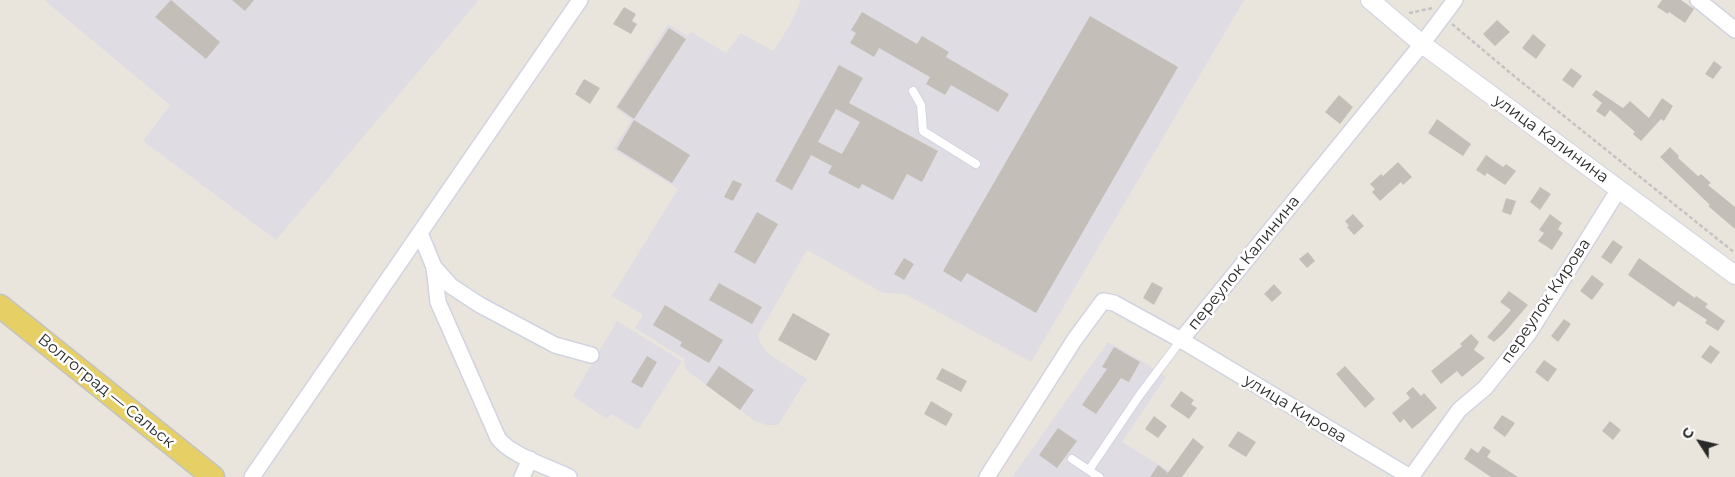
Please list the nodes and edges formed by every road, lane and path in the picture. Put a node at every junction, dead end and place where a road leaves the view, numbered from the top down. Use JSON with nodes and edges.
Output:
{"nodes":[{"id":1,"x":580,"y":0,"type":"edge"},
{"id":2,"x":1370,"y":0,"type":"edge"},
{"id":3,"x":1455,"y":0,"type":"edge"},
{"id":4,"x":1698,"y":0,"type":"edge"},
{"id":5,"x":1438,"y":10,"type":"junction"},
{"id":6,"x":1402,"y":14,"type":"dead end"},
{"id":7,"x":1735,"y":30,"type":"edge"},
{"id":8,"x":1422,"y":44,"type":"junction"},
{"id":9,"x":913,"y":91,"type":"dead end"},
{"id":10,"x":976,"y":164,"type":"dead end"},
{"id":11,"x":1619,"y":189,"type":"junction"},
{"id":12,"x":420,"y":233,"type":"junction"},
{"id":13,"x":1735,"y":253,"type":"edge"},
{"id":14,"x":434,"y":268,"type":"junction"},
{"id":15,"x":1735,"y":275,"type":"edge"},
{"id":16,"x":0,"y":306,"type":"edge"},
{"id":17,"x":1181,"y":340,"type":"junction"},
{"id":18,"x":590,"y":356,"type":"dead end"},
{"id":19,"x":530,"y":459,"type":"junction"},
{"id":20,"x":1072,"y":459,"type":"dead end"},
{"id":21,"x":1089,"y":470,"type":"junction"},
{"id":22,"x":213,"y":477,"type":"edge"},
{"id":23,"x":252,"y":477,"type":"edge"},
{"id":24,"x":522,"y":477,"type":"edge"},
{"id":25,"x":568,"y":477,"type":"edge"},
{"id":26,"x":987,"y":477,"type":"edge"},
{"id":27,"x":1099,"y":477,"type":"edge"},
{"id":28,"x":1410,"y":477,"type":"edge"}],
"edges":[{"from":1,"to":12,"type":"street"},
{"from":2,"to":8,"type":"street","name":"улица Калинина"},
{"from":3,"to":5,"type":"street","name":"переулок Калинина"},
{"from":4,"to":7,"type":"street"},
{"from":5,"to":6,"type":"path"},
{"from":5,"to":8,"type":"street","name":"переулок Калинина"},
{"from":5,"to":13,"type":"path","name":"улица Калинина"},
{"from":8,"to":11,"type":"street","name":"улица Калинина"},
{"from":8,"to":17,"type":"street","name":"переулок Калинина"},
{"from":9,"to":10,"type":"lane"},
{"from":11,"to":15,"type":"street","name":"улица Калинина"},
{"from":11,"to":28,"type":"street","name":"переулок Кирова"},
{"from":12,"to":14,"type":"street"},
{"from":12,"to":23,"type":"street"},
{"from":14,"to":18,"type":"street"},
{"from":14,"to":19,"type":"street"},
{"from":16,"to":22,"type":"main road","name":"Волгоград — Сальск"},
{"from":17,"to":21,"type":"lane"},
{"from":17,"to":26,"type":"street","name":"переулок Калинина"},
{"from":17,"to":28,"type":"street","name":"улица Кирова"},
{"from":19,"to":24,"type":"street"},
{"from":19,"to":25,"type":"street"},
{"from":20,"to":21,"type":"lane"},
{"from":21,"to":27,"type":"lane"}]}
